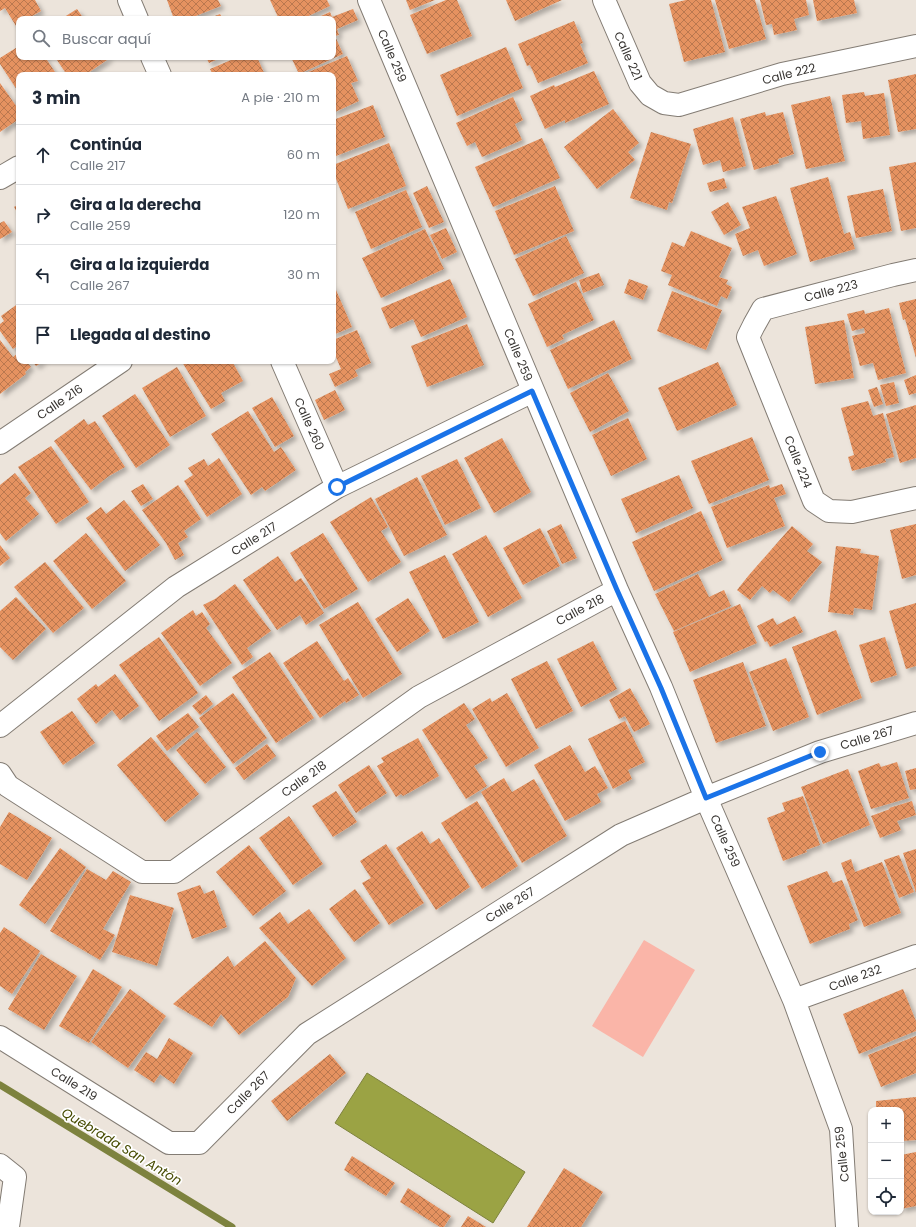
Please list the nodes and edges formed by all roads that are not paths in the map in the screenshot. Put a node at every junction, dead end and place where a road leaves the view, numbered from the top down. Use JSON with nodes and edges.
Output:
{"nodes":[{"id":1,"x":129,"y":0,"type":"edge"},
{"id":2,"x":369,"y":0,"type":"edge"},
{"id":3,"x":604,"y":0,"type":"edge"},
{"id":4,"x":136,"y":16,"type":"edge"},
{"id":5,"x":916,"y":46,"type":"edge"},
{"id":6,"x":153,"y":60,"type":"edge"},
{"id":7,"x":159,"y":72,"type":"edge"},
{"id":8,"x":664,"y":103,"type":"joint"},
{"id":9,"x":16,"y":169,"type":"edge"},
{"id":10,"x":0,"y":178,"type":"edge"},
{"id":11,"x":916,"y":270,"type":"edge"},
{"id":12,"x":754,"y":325,"type":"joint"},
{"id":13,"x":116,"y":364,"type":"edge"},
{"id":14,"x":283,"y":364,"type":"edge"},
{"id":15,"x":532,"y":391,"type":"junction"},
{"id":16,"x":0,"y":443,"type":"edge"},
{"id":17,"x":337,"y":487,"type":"junction"},
{"id":18,"x":916,"y":498,"type":"edge"},
{"id":19,"x":617,"y":590,"type":"junction"},
{"id":20,"x":916,"y":723,"type":"edge"},
{"id":21,"x":0,"y":726,"type":"edge"},
{"id":22,"x":0,"y":774,"type":"edge"},
{"id":23,"x":706,"y":798,"type":"junction"},
{"id":24,"x":916,"y":956,"type":"edge"},
{"id":25,"x":794,"y":1000,"type":"junction"},
{"id":26,"x":0,"y":1037,"type":"edge"},
{"id":27,"x":149,"y":1131,"type":"joint"},
{"id":28,"x":7,"y":1171,"type":"edge"},
{"id":29,"x":8,"y":1227,"type":"edge"},
{"id":30,"x":847,"y":1227,"type":"edge"}],
"edges":[{"from":1,"to":4,"type":"street"},
{"from":2,"to":15,"type":"street","name":"Calle 259"},
{"from":3,"to":8,"type":"street","name":"Calle 221"},
{"from":5,"to":8,"type":"street","name":"Calle 222"},
{"from":6,"to":7,"type":"street"},
{"from":9,"to":10,"type":"street"},
{"from":11,"to":12,"type":"street","name":"Calle 223"},
{"from":12,"to":18,"type":"street","name":"Calle 224"},
{"from":13,"to":16,"type":"street","name":"Calle 216"},
{"from":14,"to":17,"type":"street","name":"Calle 260"},
{"from":15,"to":17,"type":"street","name":"Calle 217"},
{"from":15,"to":19,"type":"street","name":"Calle 259"},
{"from":17,"to":21,"type":"street","name":"Calle 217"},
{"from":19,"to":22,"type":"street","name":"Calle 218"},
{"from":19,"to":23,"type":"street","name":"Calle 259"},
{"from":20,"to":23,"type":"street","name":"Calle 267"},
{"from":23,"to":25,"type":"street","name":"Calle 259"},
{"from":23,"to":27,"type":"street","name":"Calle 267"},
{"from":24,"to":25,"type":"street","name":"Calle 232"},
{"from":25,"to":30,"type":"street","name":"Calle 259"},
{"from":26,"to":27,"type":"street","name":"Calle 219"},
{"from":28,"to":29,"type":"street"}]}
